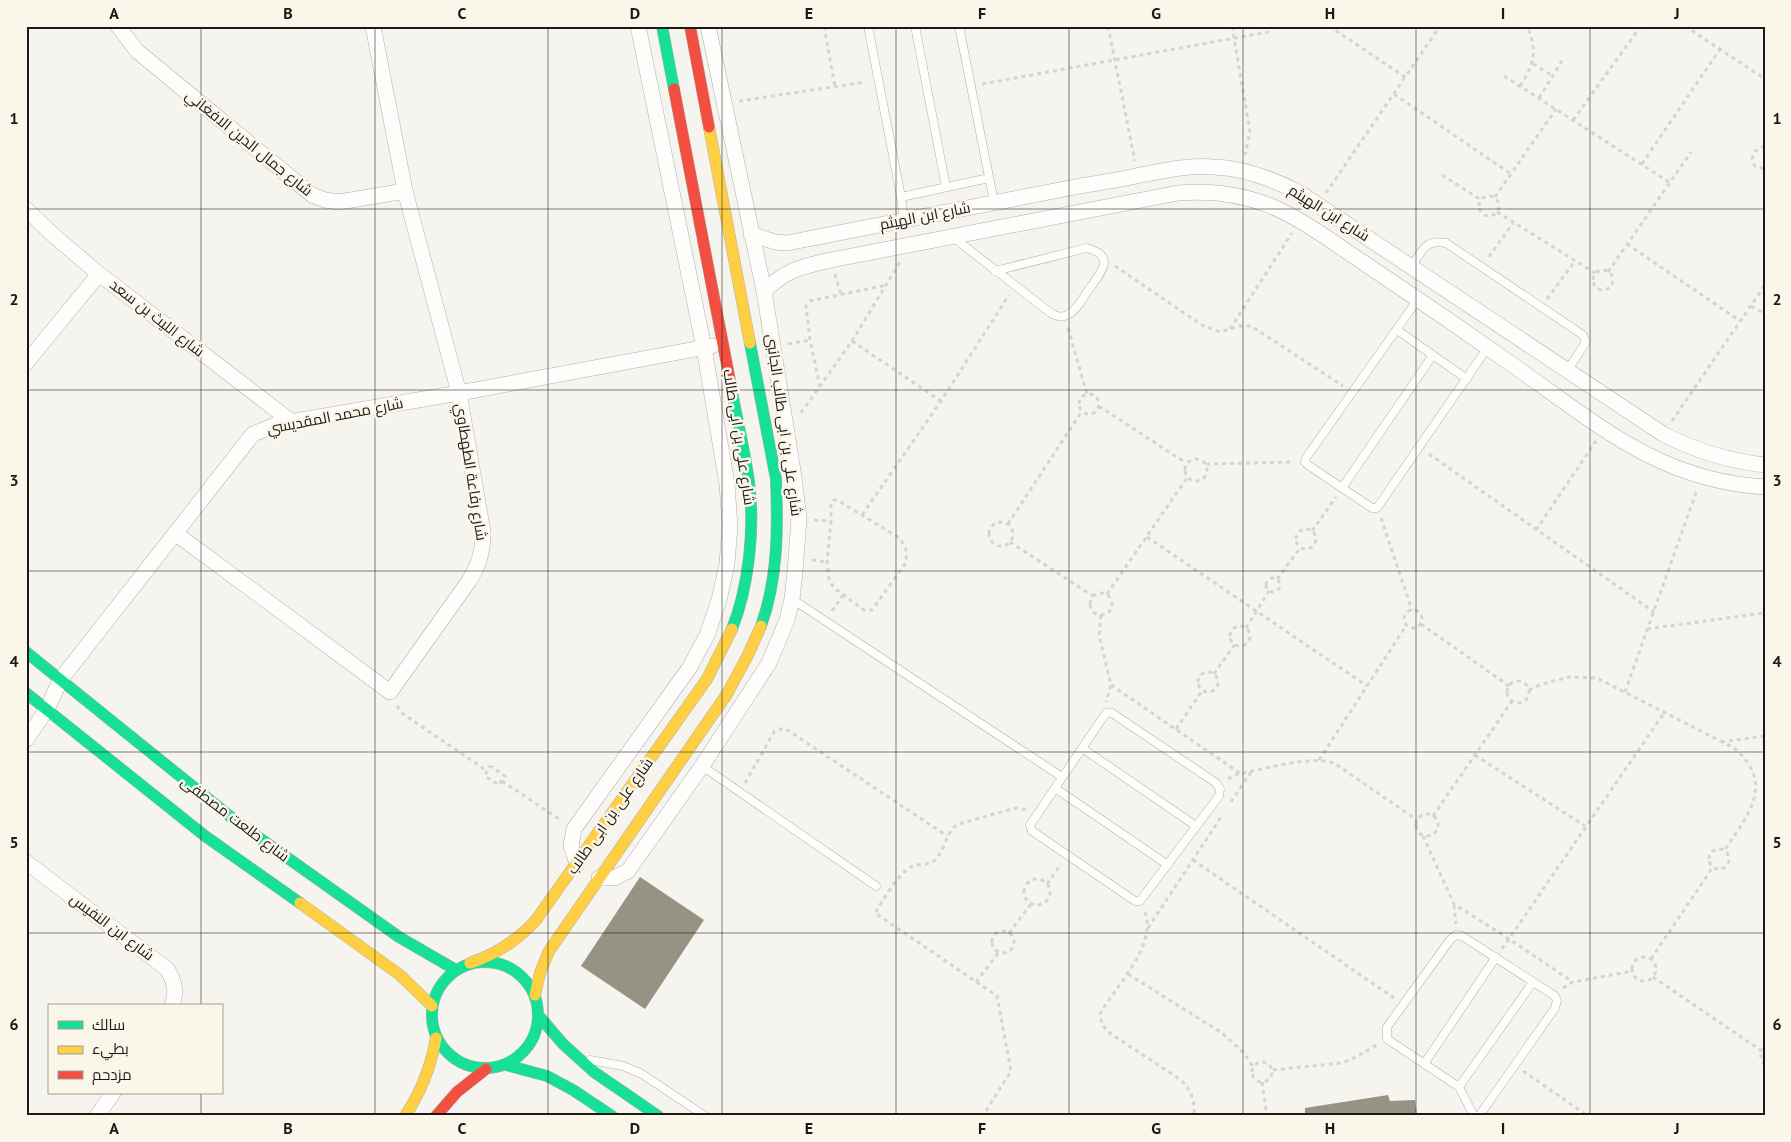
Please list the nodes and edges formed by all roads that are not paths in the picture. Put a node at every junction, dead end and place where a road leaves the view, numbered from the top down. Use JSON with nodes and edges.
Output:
{"nodes":[{"id":1,"x":118,"y":26,"type":"edge"},
{"id":2,"x":373,"y":26,"type":"edge"},
{"id":3,"x":638,"y":26,"type":"edge"},
{"id":4,"x":662,"y":26,"type":"edge"},
{"id":5,"x":690,"y":26,"type":"edge"},
{"id":6,"x":708,"y":26,"type":"edge"},
{"id":7,"x":868,"y":26,"type":"edge"},
{"id":8,"x":915,"y":26,"type":"edge"},
{"id":9,"x":960,"y":26,"type":"edge"},
{"id":10,"x":724,"y":104,"type":"junction"},
{"id":11,"x":705,"y":107,"type":"junction"},
{"id":12,"x":989,"y":178,"type":"junction"},
{"id":13,"x":946,"y":187,"type":"junction"},
{"id":14,"x":405,"y":191,"type":"junction"},
{"id":15,"x":901,"y":197,"type":"junction"},
{"id":16,"x":994,"y":202,"type":"junction"},
{"id":17,"x":26,"y":210,"type":"edge"},
{"id":18,"x":904,"y":220,"type":"junction"},
{"id":19,"x":751,"y":234,"type":"junction"},
{"id":20,"x":952,"y":236,"type":"junction"},
{"id":21,"x":1412,"y":266,"type":"junction"},
{"id":22,"x":995,"y":271,"type":"junction"},
{"id":23,"x":99,"y":274,"type":"junction"},
{"id":24,"x":764,"y":291,"type":"junction"},
{"id":25,"x":1418,"y":299,"type":"junction"},
{"id":26,"x":1467,"y":305,"type":"junction"},
{"id":27,"x":1455,"y":324,"type":"junction"},
{"id":28,"x":1397,"y":330,"type":"junction"},
{"id":29,"x":724,"y":344,"type":"junction"},
{"id":30,"x":1488,"y":347,"type":"junction"},
{"id":31,"x":704,"y":348,"type":"junction"},
{"id":32,"x":1433,"y":355,"type":"junction"},
{"id":33,"x":26,"y":363,"type":"edge"},
{"id":34,"x":1568,"y":371,"type":"junction"},
{"id":35,"x":1467,"y":379,"type":"junction"},
{"id":36,"x":459,"y":393,"type":"junction"},
{"id":37,"x":292,"y":422,"type":"junction"},
{"id":38,"x":1765,"y":466,"type":"edge"},
{"id":39,"x":1342,"y":488,"type":"junction"},
{"id":40,"x":1765,"y":488,"type":"edge"},
{"id":41,"x":175,"y":533,"type":"junction"},
{"id":42,"x":792,"y":599,"type":"junction"},
{"id":43,"x":26,"y":652,"type":"edge"},
{"id":44,"x":61,"y":679,"type":"junction"},
{"id":45,"x":26,"y":693,"type":"edge"},
{"id":46,"x":47,"y":709,"type":"junction"},
{"id":47,"x":26,"y":740,"type":"edge"},
{"id":48,"x":1082,"y":748,"type":"junction"},
{"id":49,"x":702,"y":766,"type":"junction"},
{"id":50,"x":1062,"y":777,"type":"junction"},
{"id":51,"x":1055,"y":788,"type":"junction"},
{"id":52,"x":1196,"y":826,"type":"junction"},
{"id":53,"x":26,"y":862,"type":"edge"},
{"id":54,"x":578,"y":862,"type":"junction"},
{"id":55,"x":1168,"y":866,"type":"junction"},
{"id":56,"x":599,"y":878,"type":"junction"},
{"id":57,"x":876,"y":886,"type":"dead end"},
{"id":58,"x":1496,"y":958,"type":"junction"},
{"id":59,"x":470,"y":963,"type":"junction"},
{"id":60,"x":456,"y":970,"type":"junction"},
{"id":61,"x":1533,"y":982,"type":"junction"},
{"id":62,"x":535,"y":995,"type":"junction"},
{"id":63,"x":173,"y":1004,"type":"edge"},
{"id":64,"x":432,"y":1006,"type":"junction"},
{"id":65,"x":539,"y":1016,"type":"junction"},
{"id":66,"x":436,"y":1038,"type":"junction"},
{"id":67,"x":578,"y":1058,"type":"junction"},
{"id":68,"x":1424,"y":1064,"type":"junction"},
{"id":69,"x":506,"y":1065,"type":"junction"},
{"id":70,"x":486,"y":1069,"type":"junction"},
{"id":71,"x":1459,"y":1087,"type":"junction"},
{"id":72,"x":112,"y":1094,"type":"edge"},
{"id":73,"x":98,"y":1116,"type":"edge"},
{"id":74,"x":405,"y":1116,"type":"edge"},
{"id":75,"x":436,"y":1116,"type":"edge"},
{"id":76,"x":612,"y":1116,"type":"edge"},
{"id":77,"x":658,"y":1116,"type":"edge"},
{"id":78,"x":705,"y":1116,"type":"edge"},
{"id":79,"x":1474,"y":1116,"type":"edge"},
{"id":80,"x":1479,"y":1116,"type":"edge"}],
"edges":[{"from":1,"to":14,"type":"street","name":"شارع جمال الدين الافغاني"},
{"from":2,"to":14,"type":"street","name":"شارع رفاعة الطهطاوي"},
{"from":3,"to":31,"type":"street"},
{"from":4,"to":29,"type":"street","name":"شارع على بن ابى طالب"},
{"from":5,"to":11,"type":"street","name":"شارع على بن ابى طالب"},
{"from":6,"to":10,"type":"street","name":"شارع على بن ابى طالب الجانبى"},
{"from":7,"to":15,"type":"lane"},
{"from":8,"to":13,"type":"lane"},
{"from":9,"to":12,"type":"lane"},
{"from":10,"to":11,"type":"street"},
{"from":10,"to":19,"type":"street","name":"شارع على بن ابى طالب الجانبى"},
{"from":11,"to":56,"type":"street","name":"شارع على بن ابى طالب"},
{"from":12,"to":13,"type":"lane"},
{"from":12,"to":16,"type":"lane"},
{"from":13,"to":15,"type":"lane"},
{"from":14,"to":36,"type":"street","name":"شارع رفاعة الطهطاوي"},
{"from":15,"to":18,"type":"lane"},
{"from":16,"to":18,"type":"street","name":"شارع ابن الهيثم"},
{"from":16,"to":21,"type":"street","name":"شارع ابن الهيثم"},
{"from":17,"to":23,"type":"street","name":"شارع الليث بن سعد"},
{"from":18,"to":19,"type":"street","name":"شارع ابن الهيثم"},
{"from":19,"to":24,"type":"street","name":"شارع على بن ابى طالب الجانبى"},
{"from":20,"to":22,"type":"lane"},
{"from":20,"to":24,"type":"street","name":"شارع ابن الهيثم"},
{"from":20,"to":25,"type":"street","name":"شارع ابن الهيثم"},
{"from":21,"to":26,"type":"street","name":"شارع ابن الهيثم"},
{"from":21,"to":34,"type":"lane"},
{"from":22,"to":22,"type":"lane"},
{"from":23,"to":33,"type":"street"},
{"from":23,"to":37,"type":"street","name":"شارع الليث بن سعد"},
{"from":24,"to":42,"type":"street","name":"شارع على بن ابى طالب الجانبى"},
{"from":25,"to":27,"type":"street","name":"شارع ابن الهيثم"},
{"from":25,"to":28,"type":"lane"},
{"from":26,"to":27,"type":"street"},
{"from":26,"to":34,"type":"street","name":"شارع ابن الهيثم"},
{"from":27,"to":30,"type":"street","name":"شارع ابن الهيثم"},
{"from":28,"to":32,"type":"lane"},
{"from":28,"to":39,"type":"lane"},
{"from":29,"to":31,"type":"street","name":"شارع محمد المقديسي"},
{"from":29,"to":54,"type":"street","name":"شارع على بن ابى طالب"},
{"from":30,"to":35,"type":"lane"},
{"from":30,"to":40,"type":"street","name":"شارع ابن الهيثم"},
{"from":31,"to":36,"type":"street","name":"شارع محمد المقديسي"},
{"from":31,"to":54,"type":"street"},
{"from":32,"to":35,"type":"lane"},
{"from":32,"to":39,"type":"lane"},
{"from":34,"to":38,"type":"street","name":"شارع ابن الهيثم"},
{"from":35,"to":39,"type":"lane"},
{"from":36,"to":37,"type":"street","name":"شارع محمد المقديسي"},
{"from":36,"to":41,"type":"street","name":"شارع رفاعة الطهطاوي"},
{"from":37,"to":41,"type":"street","name":"شارع محمد المقديسي"},
{"from":41,"to":44,"type":"street","name":"شارع محمد المقديسي"},
{"from":42,"to":49,"type":"street","name":"شارع على بن ابى طالب الجانبى"},
{"from":42,"to":50,"type":"lane"},
{"from":43,"to":44,"type":"street","name":"شارع طلعت مصطفى"},
{"from":44,"to":46,"type":"street","name":"شارع محمد المقديسي"},
{"from":44,"to":60,"type":"street","name":"شارع طلعت مصطفى"},
{"from":45,"to":46,"type":"street","name":"شارع طلعت مصطفى"},
{"from":46,"to":47,"type":"street","name":"شارع محمد المقديسي"},
{"from":46,"to":64,"type":"street","name":"شارع طلعت مصطفى"},
{"from":48,"to":50,"type":"lane"},
{"from":48,"to":52,"type":"lane"},
{"from":48,"to":52,"type":"lane"},
{"from":49,"to":56,"type":"street","name":"شارع على بن ابى طالب الجانبى"},
{"from":49,"to":57,"type":"lane"},
{"from":50,"to":51,"type":"lane"},
{"from":51,"to":55,"type":"lane"},
{"from":51,"to":55,"type":"lane"},
{"from":52,"to":55,"type":"lane"},
{"from":53,"to":63,"type":"street","name":"شارع ابن النفيس"},
{"from":54,"to":59,"type":"street","name":"شارع على بن ابى طالب"},
{"from":56,"to":62,"type":"street","name":"شارع على بن ابى طالب"},
{"from":58,"to":61,"type":"lane"},
{"from":58,"to":68,"type":"lane"},
{"from":58,"to":68,"type":"lane"},
{"from":59,"to":60,"type":"street"},
{"from":59,"to":62,"type":"street"},
{"from":60,"to":64,"type":"street"},
{"from":61,"to":71,"type":"lane"},
{"from":61,"to":80,"type":"lane"},
{"from":62,"to":65,"type":"street"},
{"from":64,"to":66,"type":"street"},
{"from":65,"to":67,"type":"street"},
{"from":65,"to":69,"type":"street"},
{"from":66,"to":70,"type":"street"},
{"from":66,"to":74,"type":"street"},
{"from":67,"to":77,"type":"street"},
{"from":67,"to":78,"type":"lane"},
{"from":68,"to":71,"type":"lane"},
{"from":69,"to":70,"type":"street"},
{"from":69,"to":76,"type":"street"},
{"from":70,"to":75,"type":"street"},
{"from":71,"to":79,"type":"lane"},
{"from":72,"to":73,"type":"street"}]}
